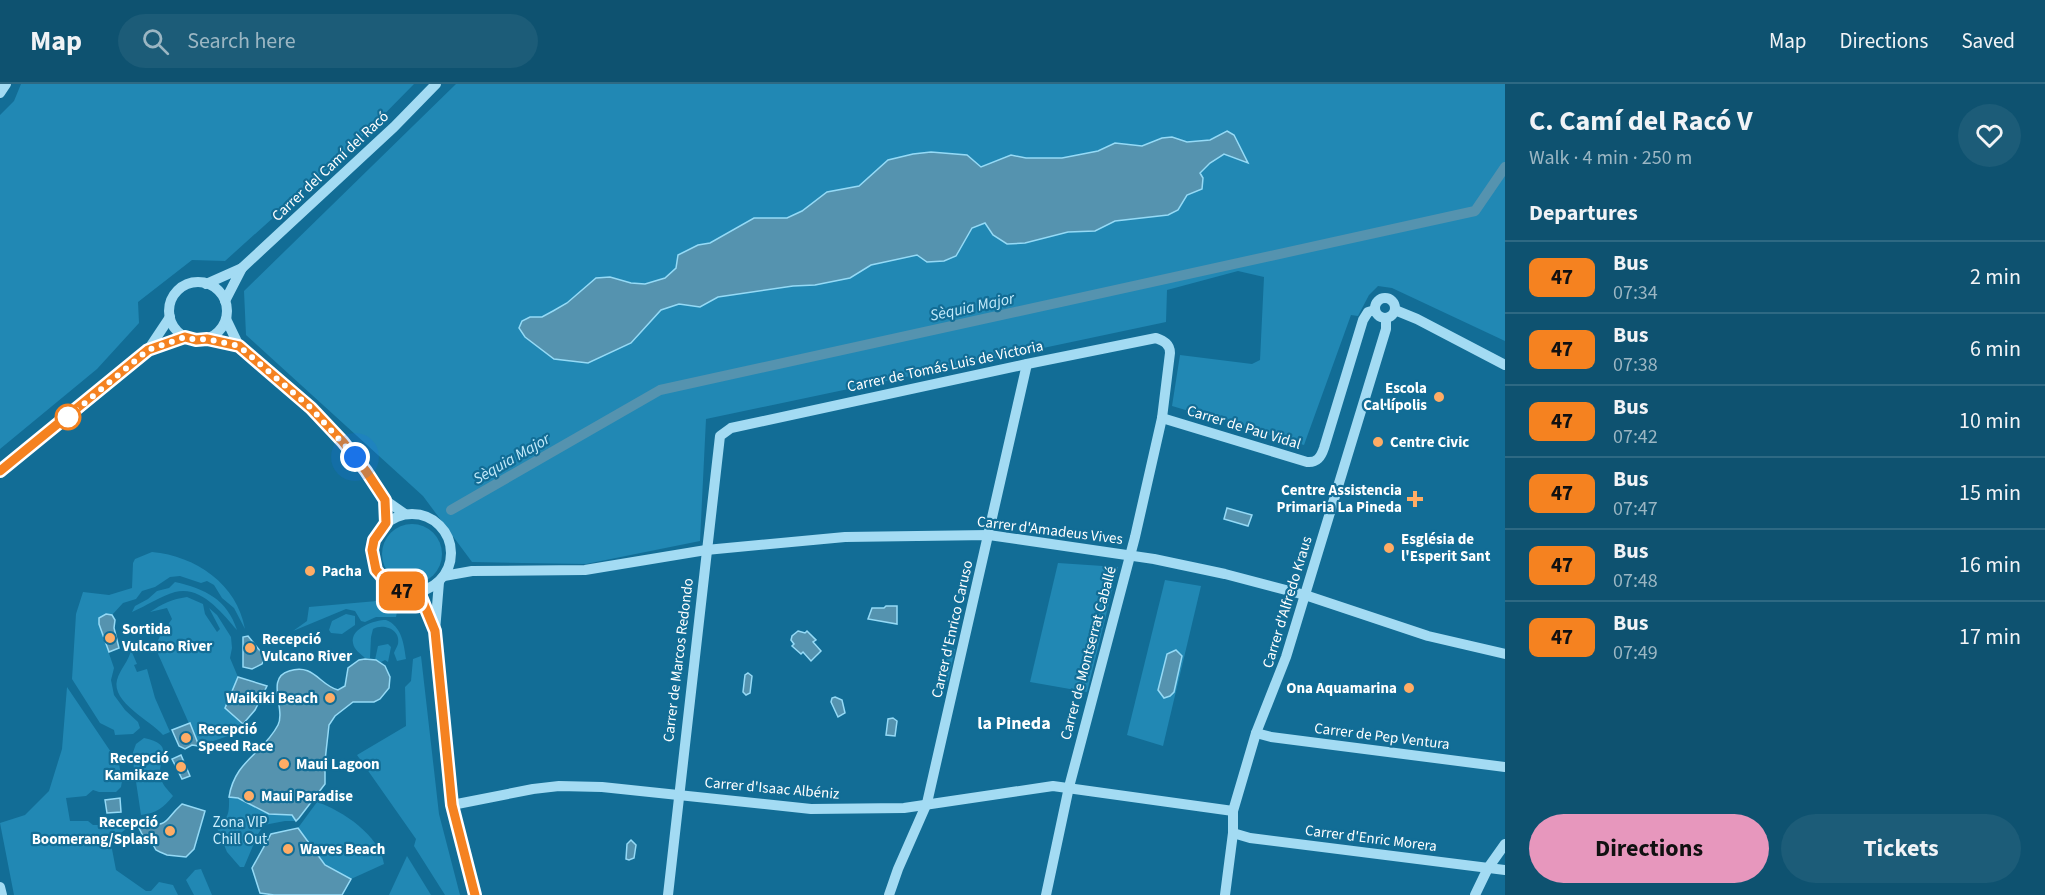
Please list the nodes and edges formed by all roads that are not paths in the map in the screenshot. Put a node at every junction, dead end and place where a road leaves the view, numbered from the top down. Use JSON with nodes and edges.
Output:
{"nodes":[{"id":1,"x":6,"y":84,"type":"edge"},
{"id":2,"x":436,"y":84,"type":"edge"},
{"id":3,"x":0,"y":93,"type":"edge"},
{"id":4,"x":242,"y":268,"type":"junction"},
{"id":5,"x":206,"y":284,"type":"junction"},
{"id":6,"x":225,"y":302,"type":"junction"},
{"id":7,"x":1375,"y":310,"type":"junction"},
{"id":8,"x":1395,"y":310,"type":"junction"},
{"id":9,"x":170,"y":317,"type":"junction"},
{"id":10,"x":226,"y":319,"type":"junction"},
{"id":11,"x":1386,"y":319,"type":"junction"},
{"id":12,"x":185,"y":337,"type":"junction"},
{"id":13,"x":207,"y":339,"type":"junction"},
{"id":14,"x":239,"y":346,"type":"junction"},
{"id":15,"x":1170,"y":347,"type":"joint"},
{"id":16,"x":148,"y":350,"type":"junction"},
{"id":17,"x":1027,"y":364,"type":"junction"},
{"id":18,"x":1505,"y":365,"type":"edge"},
{"id":19,"x":1162,"y":418,"type":"junction"},
{"id":20,"x":724,"y":431,"type":"joint"},
{"id":21,"x":0,"y":471,"type":"edge"},
{"id":22,"x":385,"y":500,"type":"junction"},
{"id":23,"x":405,"y":514,"type":"junction"},
{"id":24,"x":386,"y":523,"type":"junction"},
{"id":25,"x":989,"y":535,"type":"junction"},
{"id":26,"x":706,"y":550,"type":"junction"},
{"id":27,"x":1129,"y":555,"type":"junction"},
{"id":28,"x":451,"y":556,"type":"junction"},
{"id":29,"x":472,"y":571,"type":"junction"},
{"id":30,"x":441,"y":579,"type":"junction"},
{"id":31,"x":419,"y":592,"type":"junction"},
{"id":32,"x":1305,"y":595,"type":"junction"},
{"id":33,"x":435,"y":631,"type":"junction"},
{"id":34,"x":1505,"y":654,"type":"edge"},
{"id":35,"x":1256,"y":733,"type":"junction"},
{"id":36,"x":1505,"y":767,"type":"edge"},
{"id":37,"x":1069,"y":787,"type":"junction"},
{"id":38,"x":678,"y":795,"type":"junction"},
{"id":39,"x":927,"y":803,"type":"junction"},
{"id":40,"x":452,"y":805,"type":"junction"},
{"id":41,"x":1233,"y":811,"type":"junction"},
{"id":42,"x":1233,"y":833,"type":"junction"},
{"id":43,"x":1505,"y":844,"type":"edge"},
{"id":44,"x":1488,"y":868,"type":"junction"},
{"id":45,"x":1505,"y":870,"type":"edge"},
{"id":46,"x":0,"y":887,"type":"edge"},
{"id":47,"x":2,"y":895,"type":"edge"},
{"id":48,"x":475,"y":895,"type":"edge"},
{"id":49,"x":668,"y":895,"type":"edge"},
{"id":50,"x":889,"y":895,"type":"edge"},
{"id":51,"x":1046,"y":895,"type":"edge"},
{"id":52,"x":1225,"y":895,"type":"edge"},
{"id":53,"x":1475,"y":895,"type":"edge"}],
"edges":[{"from":1,"to":3,"type":"street"},
{"from":2,"to":4,"type":"street","name":"Carrer del Camí del Racó"},
{"from":4,"to":5,"type":"street","name":"Carrer del Camí del Racó"},
{"from":4,"to":6,"type":"street","name":"Carrer del Camí del Racó"},
{"from":5,"to":6,"type":"street"},
{"from":5,"to":9,"type":"street"},
{"from":6,"to":10,"type":"street"},
{"from":7,"to":8,"type":"street"},
{"from":7,"to":11,"type":"street"},
{"from":7,"to":19,"type":"street","name":"Carrer de Pau Vidal"},
{"from":8,"to":11,"type":"street"},
{"from":8,"to":18,"type":"street"},
{"from":9,"to":12,"type":"street"},
{"from":9,"to":16,"type":"street"},
{"from":10,"to":13,"type":"street"},
{"from":10,"to":14,"type":"street"},
{"from":11,"to":32,"type":"street","name":"Carrer d'Alfredo Kraus"},
{"from":12,"to":13,"type":"street"},
{"from":12,"to":16,"type":"street"},
{"from":13,"to":14,"type":"street"},
{"from":14,"to":22,"type":"street"},
{"from":15,"to":17,"type":"street","name":"Carrer de Tomás Luis de Victoria"},
{"from":15,"to":19,"type":"street","name":"Carrer de Montserrat Caballé"},
{"from":16,"to":21,"type":"street"},
{"from":17,"to":20,"type":"street","name":"Carrer de Tomás Luis de Victoria"},
{"from":17,"to":25,"type":"street","name":"Carrer d'Enrico Caruso"},
{"from":19,"to":27,"type":"street","name":"Carrer de Montserrat Caballé"},
{"from":20,"to":26,"type":"street","name":"Carrer de Marcos Redondo"},
{"from":22,"to":23,"type":"street"},
{"from":22,"to":24,"type":"street"},
{"from":23,"to":24,"type":"street"},
{"from":23,"to":28,"type":"street"},
{"from":24,"to":31,"type":"street"},
{"from":25,"to":26,"type":"street","name":"Carrer d'Amadeus Vives"},
{"from":25,"to":27,"type":"street","name":"Carrer d'Amadeus Vives"},
{"from":25,"to":39,"type":"street","name":"Carrer d'Enrico Caruso"},
{"from":26,"to":29,"type":"street","name":"Carrer d'Amadeus Vives"},
{"from":26,"to":38,"type":"street","name":"Carrer de Marcos Redondo"},
{"from":27,"to":32,"type":"street","name":"Carrer d'Amadeus Vives"},
{"from":27,"to":37,"type":"street","name":"Carrer de Montserrat Caballé"},
{"from":28,"to":29,"type":"street"},
{"from":28,"to":30,"type":"street"},
{"from":29,"to":30,"type":"street","name":"Carrer d'Amadeus Vives"},
{"from":30,"to":31,"type":"street"},
{"from":30,"to":33,"type":"street"},
{"from":31,"to":33,"type":"street"},
{"from":32,"to":34,"type":"street","name":"Carrer d'Amadeus Vives"},
{"from":32,"to":35,"type":"street","name":"Carrer d'Alfredo Kraus"},
{"from":33,"to":40,"type":"street"},
{"from":35,"to":36,"type":"street","name":"Carrer de Pep Ventura"},
{"from":35,"to":41,"type":"street","name":"Carrer d'Alfredo Kraus"},
{"from":37,"to":39,"type":"street","name":"Carrer d'Isaac Albéniz"},
{"from":37,"to":41,"type":"street","name":"Carrer d'Isaac Albéniz"},
{"from":37,"to":51,"type":"street","name":"Carrer de Montserrat Caballé"},
{"from":38,"to":39,"type":"street","name":"Carrer d'Isaac Albéniz"},
{"from":38,"to":40,"type":"street","name":"Carrer d'Isaac Albéniz"},
{"from":38,"to":49,"type":"street","name":"Carrer de Marcos Redondo"},
{"from":39,"to":50,"type":"street","name":"Carrer d'Enrico Caruso"},
{"from":40,"to":48,"type":"street"},
{"from":41,"to":42,"type":"street","name":"Carrer d'Alfredo Kraus"},
{"from":42,"to":44,"type":"street","name":"Carrer d'Enric Morera"},
{"from":42,"to":52,"type":"street","name":"Carrer d'Alfredo Kraus"},
{"from":43,"to":44,"type":"street"},
{"from":44,"to":45,"type":"street","name":"Carrer d'Enric Morera"},
{"from":44,"to":53,"type":"street"},
{"from":46,"to":47,"type":"street"}]}
